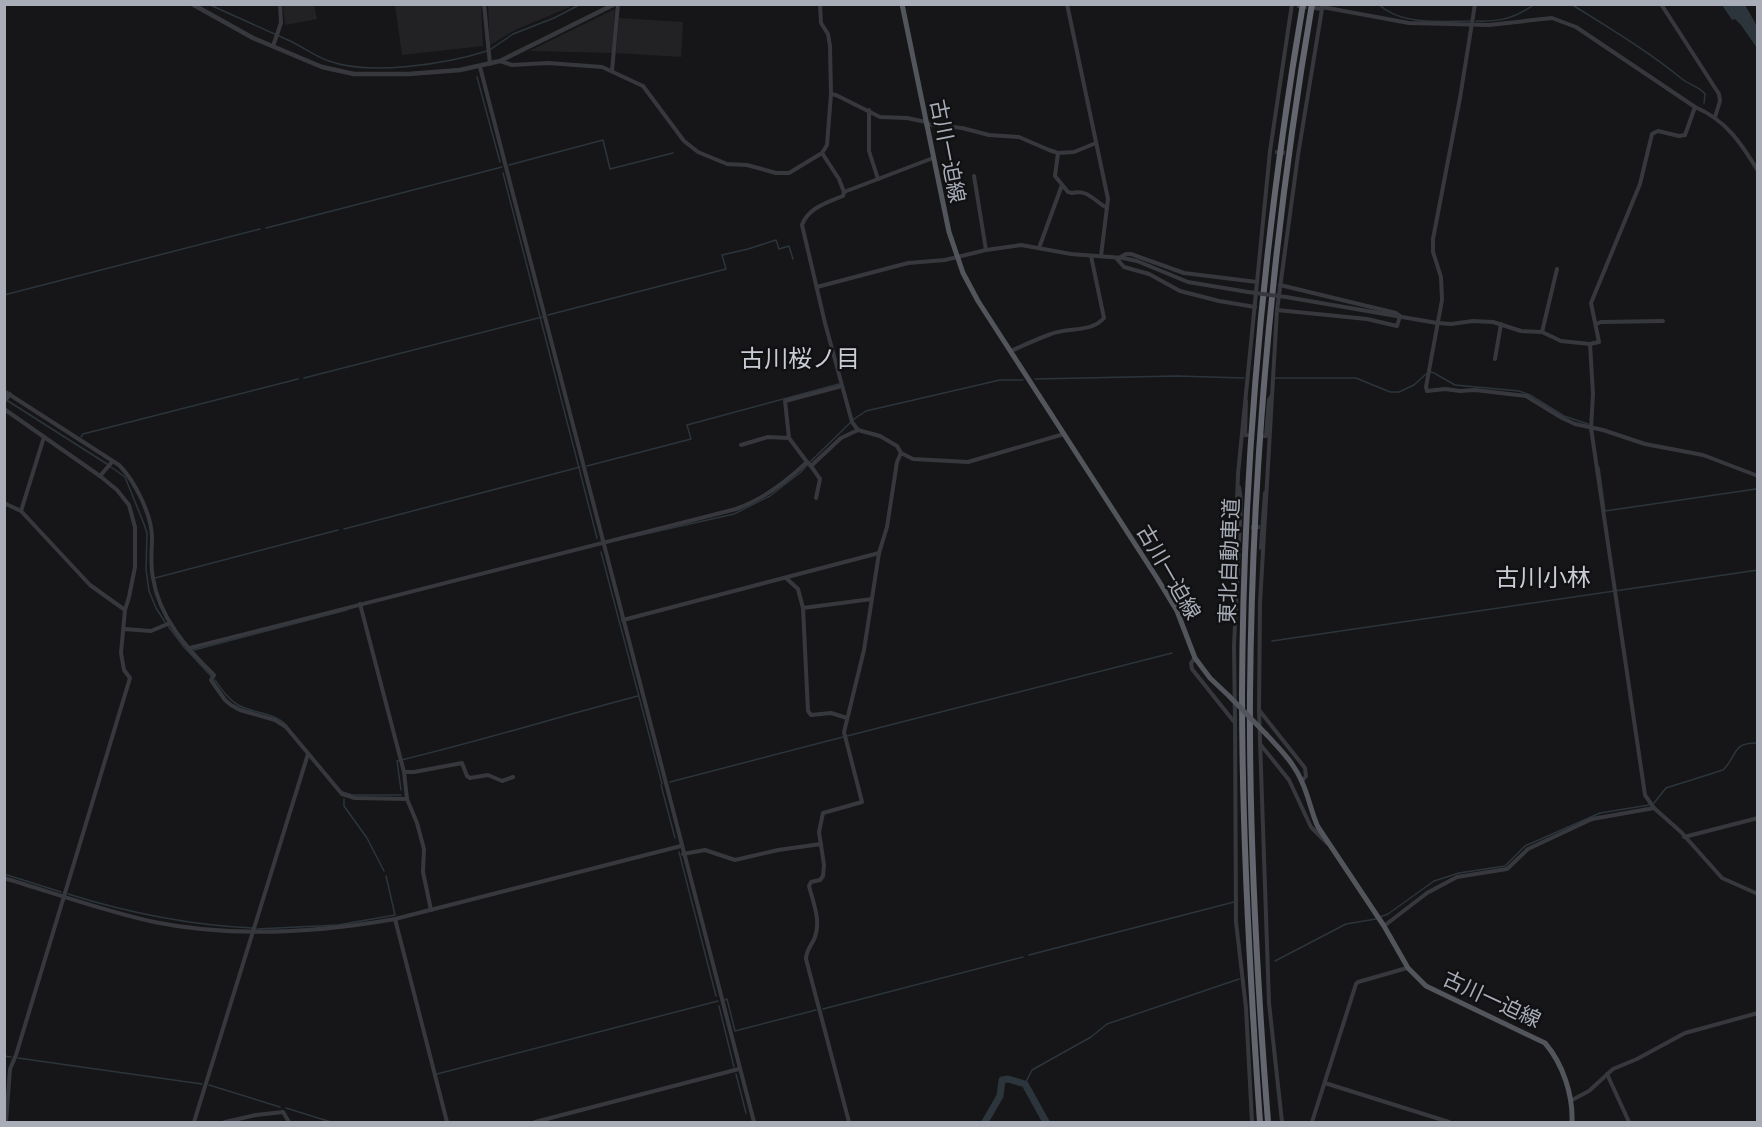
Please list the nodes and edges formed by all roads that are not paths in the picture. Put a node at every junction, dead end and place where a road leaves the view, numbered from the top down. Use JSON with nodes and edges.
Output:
{"nodes":[{"id":1,"x":192,"y":4,"type":"edge"},
{"id":2,"x":280,"y":4,"type":"edge"},
{"id":3,"x":484,"y":4,"type":"edge"},
{"id":4,"x":616,"y":4,"type":"edge"},
{"id":5,"x":820,"y":4,"type":"edge"},
{"id":6,"x":902,"y":4,"type":"edge"},
{"id":7,"x":1067,"y":4,"type":"edge"},
{"id":8,"x":1475,"y":4,"type":"edge"},
{"id":9,"x":1661,"y":4,"type":"edge"},
{"id":10,"x":1296,"y":5,"type":"edge"},
{"id":11,"x":1313,"y":6,"type":"edge"},
{"id":12,"x":1322,"y":9,"type":"junction"},
{"id":13,"x":1472,"y":26,"type":"junction"},
{"id":14,"x":273,"y":46,"type":"junction"},
{"id":15,"x":500,"y":61,"type":"junction"},
{"id":16,"x":490,"y":64,"type":"junction"},
{"id":17,"x":480,"y":67,"type":"junction"},
{"id":18,"x":612,"y":71,"type":"junction"},
{"id":19,"x":831,"y":94,"type":"junction"},
{"id":20,"x":1695,"y":107,"type":"junction"},
{"id":21,"x":869,"y":110,"type":"junction"},
{"id":22,"x":1715,"y":117,"type":"junction"},
{"id":23,"x":926,"y":123,"type":"junction"},
{"id":24,"x":1096,"y":143,"type":"junction"},
{"id":25,"x":822,"y":153,"type":"junction"},
{"id":26,"x":1059,"y":153,"type":"junction"},
{"id":27,"x":933,"y":158,"type":"junction"},
{"id":28,"x":1758,"y":171,"type":"edge"},
{"id":29,"x":974,"y":176,"type":"dead end"},
{"id":30,"x":878,"y":179,"type":"junction"},
{"id":31,"x":1062,"y":185,"type":"junction"},
{"id":32,"x":844,"y":192,"type":"junction"},
{"id":33,"x":1107,"y":208,"type":"junction"},
{"id":34,"x":1039,"y":248,"type":"junction"},
{"id":35,"x":986,"y":250,"type":"junction"},
{"id":36,"x":1091,"y":256,"type":"junction"},
{"id":37,"x":1101,"y":256,"type":"junction"},
{"id":38,"x":957,"y":257,"type":"junction"},
{"id":39,"x":1117,"y":259,"type":"junction"},
{"id":40,"x":1557,"y":269,"type":"dead end"},
{"id":41,"x":1257,"y":282,"type":"junction"},
{"id":42,"x":1280,"y":285,"type":"junction"},
{"id":43,"x":817,"y":287,"type":"junction"},
{"id":44,"x":1254,"y":307,"type":"junction"},
{"id":45,"x":1277,"y":310,"type":"junction"},
{"id":46,"x":1400,"y":316,"type":"junction"},
{"id":47,"x":1663,"y":321,"type":"dead end"},
{"id":48,"x":1437,"y":323,"type":"junction"},
{"id":49,"x":1501,"y":324,"type":"junction"},
{"id":50,"x":1595,"y":325,"type":"junction"},
{"id":51,"x":1542,"y":332,"type":"junction"},
{"id":52,"x":1590,"y":344,"type":"junction"},
{"id":53,"x":1011,"y":351,"type":"junction"},
{"id":54,"x":1495,"y":359,"type":"dead end"},
{"id":55,"x":843,"y":386,"type":"junction"},
{"id":56,"x":4,"y":392,"type":"edge"},
{"id":57,"x":10,"y":394,"type":"junction"},
{"id":58,"x":1245,"y":394,"type":"junction"},
{"id":59,"x":1272,"y":395,"type":"junction"},
{"id":60,"x":4,"y":402,"type":"edge"},
{"id":61,"x":4,"y":409,"type":"edge"},
{"id":62,"x":1591,"y":426,"type":"junction"},
{"id":63,"x":858,"y":430,"type":"junction"},
{"id":64,"x":1064,"y":434,"type":"junction"},
{"id":65,"x":1246,"y":435,"type":"dead end"},
{"id":66,"x":1264,"y":436,"type":"dead end"},
{"id":67,"x":44,"y":437,"type":"junction"},
{"id":68,"x":789,"y":438,"type":"junction"},
{"id":69,"x":741,"y":445,"type":"dead end"},
{"id":70,"x":901,"y":453,"type":"junction"},
{"id":71,"x":112,"y":462,"type":"junction"},
{"id":72,"x":809,"y":464,"type":"junction"},
{"id":73,"x":1238,"y":474,"type":"junction"},
{"id":74,"x":100,"y":476,"type":"junction"},
{"id":75,"x":1758,"y":476,"type":"edge"},
{"id":76,"x":1267,"y":490,"type":"junction"},
{"id":77,"x":816,"y":498,"type":"dead end"},
{"id":78,"x":4,"y":503,"type":"edge"},
{"id":79,"x":21,"y":511,"type":"junction"},
{"id":80,"x":603,"y":542,"type":"junction"},
{"id":81,"x":879,"y":553,"type":"junction"},
{"id":82,"x":1263,"y":563,"type":"junction"},
{"id":83,"x":1236,"y":567,"type":"junction"},
{"id":84,"x":785,"y":578,"type":"junction"},
{"id":85,"x":872,"y":598,"type":"junction"},
{"id":86,"x":360,"y":606,"type":"junction"},
{"id":87,"x":802,"y":608,"type":"junction"},
{"id":88,"x":124,"y":610,"type":"junction"},
{"id":89,"x":623,"y":620,"type":"junction"},
{"id":90,"x":170,"y":623,"type":"junction"},
{"id":91,"x":124,"y":629,"type":"junction"},
{"id":92,"x":190,"y":648,"type":"junction"},
{"id":93,"x":1195,"y":658,"type":"junction"},
{"id":94,"x":1259,"y":710,"type":"junction"},
{"id":95,"x":848,"y":718,"type":"junction"},
{"id":96,"x":1235,"y":723,"type":"junction"},
{"id":97,"x":1259,"y":743,"type":"junction"},
{"id":98,"x":308,"y":754,"type":"junction"},
{"id":99,"x":404,"y":772,"type":"junction"},
{"id":100,"x":513,"y":777,"type":"dead end"},
{"id":101,"x":1302,"y":781,"type":"junction"},
{"id":102,"x":407,"y":799,"type":"junction"},
{"id":103,"x":1652,"y":805,"type":"junction"},
{"id":104,"x":1758,"y":818,"type":"edge"},
{"id":105,"x":1684,"y":837,"type":"junction"},
{"id":106,"x":821,"y":844,"type":"junction"},
{"id":107,"x":1330,"y":845,"type":"junction"},
{"id":108,"x":681,"y":846,"type":"junction"},
{"id":109,"x":683,"y":854,"type":"junction"},
{"id":110,"x":4,"y":878,"type":"edge"},
{"id":111,"x":1758,"y":894,"type":"edge"},
{"id":112,"x":63,"y":897,"type":"junction"},
{"id":113,"x":431,"y":910,"type":"junction"},
{"id":114,"x":395,"y":919,"type":"junction"},
{"id":115,"x":1380,"y":921,"type":"junction"},
{"id":116,"x":252,"y":932,"type":"junction"},
{"id":117,"x":1408,"y":968,"type":"junction"},
{"id":118,"x":1758,"y":1013,"type":"edge"},
{"id":119,"x":740,"y":1069,"type":"junction"},
{"id":120,"x":1607,"y":1074,"type":"junction"},
{"id":121,"x":1325,"y":1083,"type":"junction"},
{"id":122,"x":1572,"y":1100,"type":"junction"},
{"id":123,"x":6,"y":1122,"type":"edge"},
{"id":124,"x":194,"y":1122,"type":"edge"},
{"id":125,"x":225,"y":1122,"type":"edge"},
{"id":126,"x":288,"y":1122,"type":"edge"},
{"id":127,"x":447,"y":1122,"type":"edge"},
{"id":128,"x":535,"y":1122,"type":"edge"},
{"id":129,"x":754,"y":1122,"type":"edge"},
{"id":130,"x":849,"y":1122,"type":"edge"},
{"id":131,"x":1252,"y":1122,"type":"edge"},
{"id":132,"x":1260,"y":1122,"type":"edge"},
{"id":133,"x":1268,"y":1122,"type":"edge"},
{"id":134,"x":1282,"y":1122,"type":"edge"},
{"id":135,"x":1312,"y":1122,"type":"edge"},
{"id":136,"x":1449,"y":1122,"type":"edge"},
{"id":137,"x":1572,"y":1122,"type":"edge"},
{"id":138,"x":1629,"y":1122,"type":"edge"}],
"edges":[{"from":1,"to":14,"type":"street"},
{"from":2,"to":14,"type":"street"},
{"from":3,"to":16,"type":"street"},
{"from":4,"to":15,"type":"street"},
{"from":4,"to":18,"type":"street"},
{"from":5,"to":19,"type":"street"},
{"from":6,"to":23,"type":"main road","name":"古川一迫線"},
{"from":7,"to":24,"type":"street"},
{"from":8,"to":13,"type":"street"},
{"from":9,"to":22,"type":"street"},
{"from":10,"to":41,"type":"street"},
{"from":10,"to":132,"type":"highway","name":"東北自動車道"},
{"from":11,"to":12,"type":"street"},
{"from":11,"to":133,"type":"highway","name":"東北自動車道"},
{"from":12,"to":13,"type":"street"},
{"from":12,"to":42,"type":"street"},
{"from":13,"to":20,"type":"street"},
{"from":13,"to":48,"type":"street"},
{"from":14,"to":17,"type":"street"},
{"from":15,"to":16,"type":"street"},
{"from":15,"to":18,"type":"street"},
{"from":16,"to":17,"type":"street"},
{"from":17,"to":80,"type":"street"},
{"from":18,"to":25,"type":"street"},
{"from":19,"to":21,"type":"street"},
{"from":19,"to":25,"type":"street"},
{"from":20,"to":22,"type":"street"},
{"from":20,"to":50,"type":"street"},
{"from":21,"to":23,"type":"street"},
{"from":21,"to":30,"type":"street"},
{"from":22,"to":28,"type":"street"},
{"from":23,"to":26,"type":"street"},
{"from":23,"to":27,"type":"main road","name":"古川一迫線"},
{"from":24,"to":26,"type":"street"},
{"from":24,"to":33,"type":"street"},
{"from":25,"to":32,"type":"street"},
{"from":26,"to":31,"type":"street"},
{"from":27,"to":30,"type":"street"},
{"from":27,"to":38,"type":"main road","name":"古川一迫線"},
{"from":29,"to":35,"type":"street"},
{"from":30,"to":32,"type":"street"},
{"from":31,"to":33,"type":"street"},
{"from":31,"to":34,"type":"street"},
{"from":32,"to":43,"type":"street"},
{"from":33,"to":37,"type":"street"},
{"from":34,"to":35,"type":"street"},
{"from":34,"to":36,"type":"street"},
{"from":35,"to":38,"type":"street"},
{"from":36,"to":37,"type":"street"},
{"from":36,"to":53,"type":"street"},
{"from":37,"to":39,"type":"street"},
{"from":38,"to":43,"type":"street"},
{"from":38,"to":53,"type":"main road","name":"古川一迫線"},
{"from":39,"to":41,"type":"street"},
{"from":39,"to":44,"type":"street"},
{"from":39,"to":46,"type":"street","bridge":true},
{"from":40,"to":51,"type":"street"},
{"from":41,"to":44,"type":"street"},
{"from":42,"to":45,"type":"street"},
{"from":42,"to":46,"type":"street"},
{"from":43,"to":55,"type":"street"},
{"from":44,"to":58,"type":"street"},
{"from":45,"to":46,"type":"street"},
{"from":45,"to":59,"type":"street"},
{"from":46,"to":48,"type":"street"},
{"from":47,"to":50,"type":"street"},
{"from":48,"to":49,"type":"street"},
{"from":48,"to":62,"type":"street"},
{"from":49,"to":51,"type":"street"},
{"from":49,"to":54,"type":"street"},
{"from":50,"to":52,"type":"street"},
{"from":51,"to":52,"type":"street"},
{"from":52,"to":62,"type":"street"},
{"from":53,"to":64,"type":"main road","name":"古川一迫線"},
{"from":55,"to":63,"type":"street"},
{"from":55,"to":68,"type":"street"},
{"from":56,"to":57,"type":"street"},
{"from":57,"to":60,"type":"street"},
{"from":57,"to":71,"type":"street"},
{"from":58,"to":65,"type":"street"},
{"from":58,"to":73,"type":"street"},
{"from":59,"to":66,"type":"street"},
{"from":59,"to":76,"type":"street"},
{"from":61,"to":67,"type":"street"},
{"from":62,"to":75,"type":"street"},
{"from":62,"to":103,"type":"street"},
{"from":63,"to":70,"type":"street"},
{"from":63,"to":72,"type":"street"},
{"from":64,"to":70,"type":"street"},
{"from":64,"to":93,"type":"main road","name":"古川一迫線"},
{"from":67,"to":74,"type":"street"},
{"from":67,"to":79,"type":"street"},
{"from":68,"to":69,"type":"street"},
{"from":68,"to":72,"type":"street"},
{"from":70,"to":81,"type":"street"},
{"from":71,"to":74,"type":"street"},
{"from":71,"to":90,"type":"street"},
{"from":72,"to":77,"type":"street"},
{"from":72,"to":80,"type":"street"},
{"from":73,"to":83,"type":"street"},
{"from":73,"to":83,"type":"street"},
{"from":74,"to":88,"type":"street"},
{"from":76,"to":82,"type":"street"},
{"from":76,"to":82,"type":"street"},
{"from":78,"to":79,"type":"street"},
{"from":79,"to":88,"type":"street"},
{"from":80,"to":86,"type":"street"},
{"from":80,"to":89,"type":"street"},
{"from":81,"to":84,"type":"street"},
{"from":81,"to":85,"type":"street"},
{"from":82,"to":94,"type":"street"},
{"from":83,"to":96,"type":"street"},
{"from":84,"to":87,"type":"street"},
{"from":84,"to":89,"type":"street"},
{"from":85,"to":87,"type":"street"},
{"from":85,"to":95,"type":"street"},
{"from":86,"to":92,"type":"street"},
{"from":86,"to":99,"type":"street"},
{"from":87,"to":95,"type":"street"},
{"from":88,"to":91,"type":"street"},
{"from":89,"to":108,"type":"street"},
{"from":90,"to":91,"type":"street"},
{"from":90,"to":92,"type":"street"},
{"from":91,"to":112,"type":"street"},
{"from":92,"to":98,"type":"street"},
{"from":93,"to":96,"type":"street"},
{"from":93,"to":101,"type":"main road","name":"古川一迫線","bridge":true},
{"from":94,"to":97,"type":"street"},
{"from":94,"to":101,"type":"street"},
{"from":95,"to":106,"type":"street"},
{"from":96,"to":131,"type":"street"},
{"from":97,"to":107,"type":"street"},
{"from":97,"to":134,"type":"street"},
{"from":98,"to":102,"type":"street"},
{"from":98,"to":116,"type":"street"},
{"from":99,"to":100,"type":"street"},
{"from":99,"to":102,"type":"street"},
{"from":101,"to":107,"type":"main road","name":"古川一迫線"},
{"from":102,"to":113,"type":"street"},
{"from":103,"to":105,"type":"street"},
{"from":103,"to":115,"type":"street"},
{"from":104,"to":105,"type":"street"},
{"from":105,"to":111,"type":"street"},
{"from":106,"to":109,"type":"street"},
{"from":106,"to":130,"type":"street"},
{"from":107,"to":115,"type":"main road","name":"古川一迫線"},
{"from":108,"to":109,"type":"street"},
{"from":108,"to":113,"type":"street"},
{"from":109,"to":119,"type":"street"},
{"from":110,"to":112,"type":"street"},
{"from":112,"to":116,"type":"street"},
{"from":112,"to":123,"type":"street"},
{"from":113,"to":114,"type":"street"},
{"from":114,"to":116,"type":"street"},
{"from":114,"to":127,"type":"street"},
{"from":115,"to":117,"type":"main road","name":"古川一迫線"},
{"from":116,"to":124,"type":"street"},
{"from":117,"to":121,"type":"street"},
{"from":117,"to":122,"type":"main road","name":"古川一迫線"},
{"from":118,"to":120,"type":"street"},
{"from":119,"to":128,"type":"street"},
{"from":119,"to":129,"type":"street"},
{"from":120,"to":122,"type":"street"},
{"from":120,"to":138,"type":"street"},
{"from":121,"to":135,"type":"street"},
{"from":121,"to":136,"type":"street"},
{"from":122,"to":137,"type":"main road","name":"古川一迫線"},
{"from":125,"to":126,"type":"street"}]}
